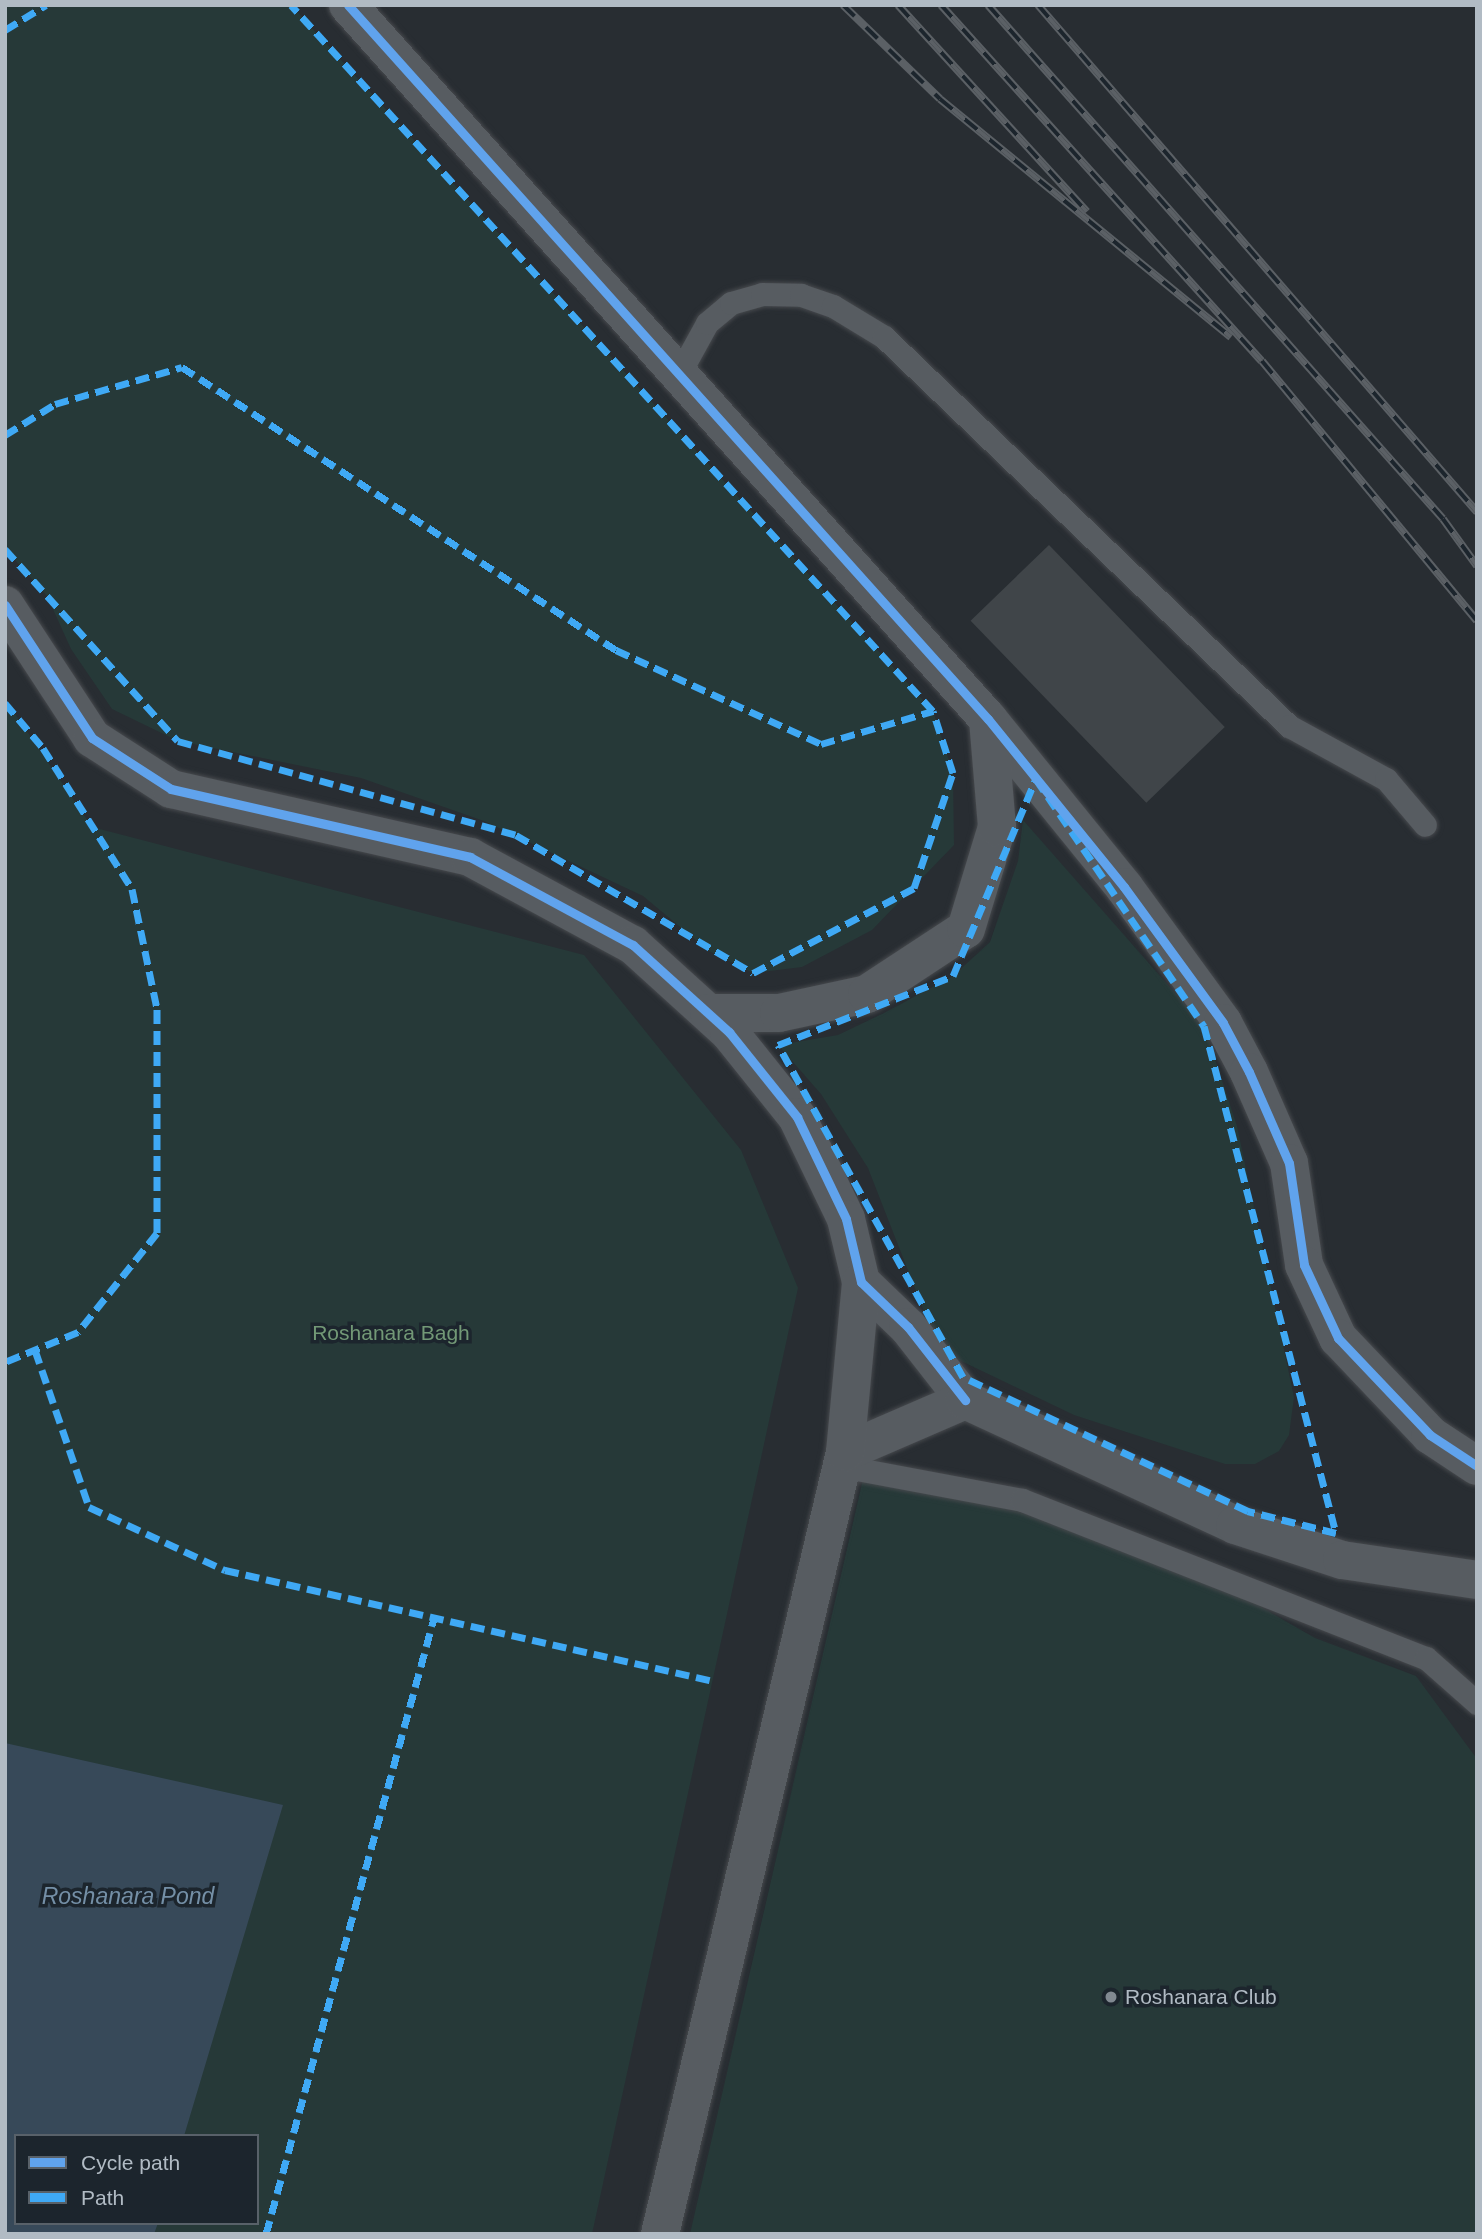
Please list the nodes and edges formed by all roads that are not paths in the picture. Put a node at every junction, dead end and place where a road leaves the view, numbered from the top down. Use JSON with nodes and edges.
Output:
{"nodes":[{"id":1,"x":348,"y":5,"type":"edge"},
{"id":2,"x":679,"y":374,"type":"junction"},
{"id":3,"x":5,"y":605,"type":"edge"},
{"id":4,"x":988,"y":719,"type":"junction"},
{"id":5,"x":1425,"y":825,"type":"dead end"},
{"id":6,"x":709,"y":1013,"type":"junction"},
{"id":7,"x":861,"y":1282,"type":"junction"},
{"id":8,"x":965,"y":1400,"type":"junction"},
{"id":9,"x":843,"y":1459,"type":"junction"},
{"id":10,"x":1477,"y":1466,"type":"edge"},
{"id":11,"x":1477,"y":1580,"type":"edge"},
{"id":12,"x":1477,"y":1703,"type":"edge"},
{"id":13,"x":660,"y":2234,"type":"edge"}],
"edges":[{"from":1,"to":2,"type":"street"},
{"from":2,"to":4,"type":"street"},
{"from":2,"to":5,"type":"lane"},
{"from":3,"to":6,"type":"street"},
{"from":4,"to":6,"type":"street"},
{"from":4,"to":10,"type":"street"},
{"from":6,"to":7,"type":"street"},
{"from":7,"to":8,"type":"street"},
{"from":7,"to":9,"type":"street"},
{"from":8,"to":9,"type":"street"},
{"from":8,"to":11,"type":"street"},
{"from":9,"to":12,"type":"lane"},
{"from":9,"to":13,"type":"street"}]}
